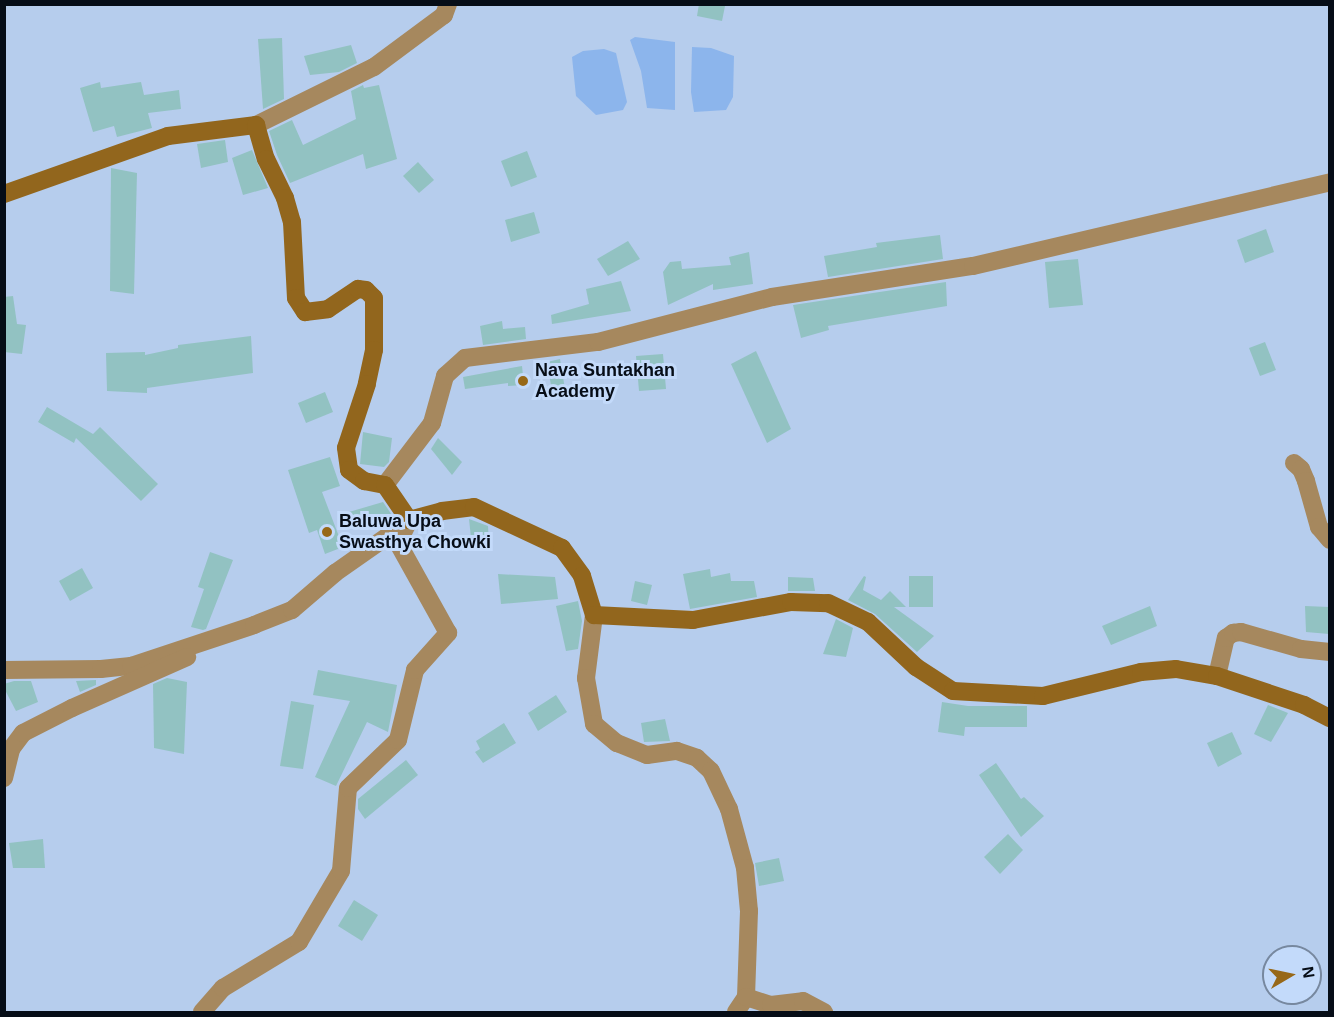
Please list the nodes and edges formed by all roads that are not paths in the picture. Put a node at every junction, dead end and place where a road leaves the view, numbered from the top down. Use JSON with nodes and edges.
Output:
{"nodes":[{"id":1,"x":448,"y":4,"type":"edge"},
{"id":2,"x":256,"y":125,"type":"junction"},
{"id":3,"x":1329,"y":182,"type":"edge"},
{"id":4,"x":4,"y":194,"type":"edge"},
{"id":5,"x":1294,"y":463,"type":"dead end"},
{"id":6,"x":385,"y":485,"type":"junction"},
{"id":7,"x":409,"y":520,"type":"junction"},
{"id":8,"x":1329,"y":540,"type":"edge"},
{"id":9,"x":594,"y":615,"type":"junction"},
{"id":10,"x":218,"y":636,"type":"junction"},
{"id":11,"x":1329,"y":652,"type":"edge"},
{"id":12,"x":4,"y":670,"type":"edge"},
{"id":13,"x":1217,"y":676,"type":"junction"},
{"id":14,"x":1329,"y":718,"type":"edge"},
{"id":15,"x":4,"y":778,"type":"edge"},
{"id":16,"x":746,"y":997,"type":"junction"},
{"id":17,"x":202,"y":1012,"type":"edge"},
{"id":18,"x":735,"y":1012,"type":"edge"},
{"id":19,"x":824,"y":1012,"type":"edge"}],
"edges":[{"from":1,"to":2,"type":"street"},
{"from":2,"to":4,"type":"street"},
{"from":2,"to":6,"type":"street"},
{"from":3,"to":6,"type":"street"},
{"from":5,"to":8,"type":"street"},
{"from":6,"to":7,"type":"street"},
{"from":7,"to":9,"type":"street"},
{"from":7,"to":10,"type":"street"},
{"from":7,"to":17,"type":"street"},
{"from":9,"to":13,"type":"street"},
{"from":9,"to":16,"type":"street"},
{"from":10,"to":12,"type":"street"},
{"from":10,"to":15,"type":"street"},
{"from":11,"to":13,"type":"street"},
{"from":13,"to":14,"type":"street"},
{"from":16,"to":18,"type":"street"},
{"from":16,"to":19,"type":"street"}]}
